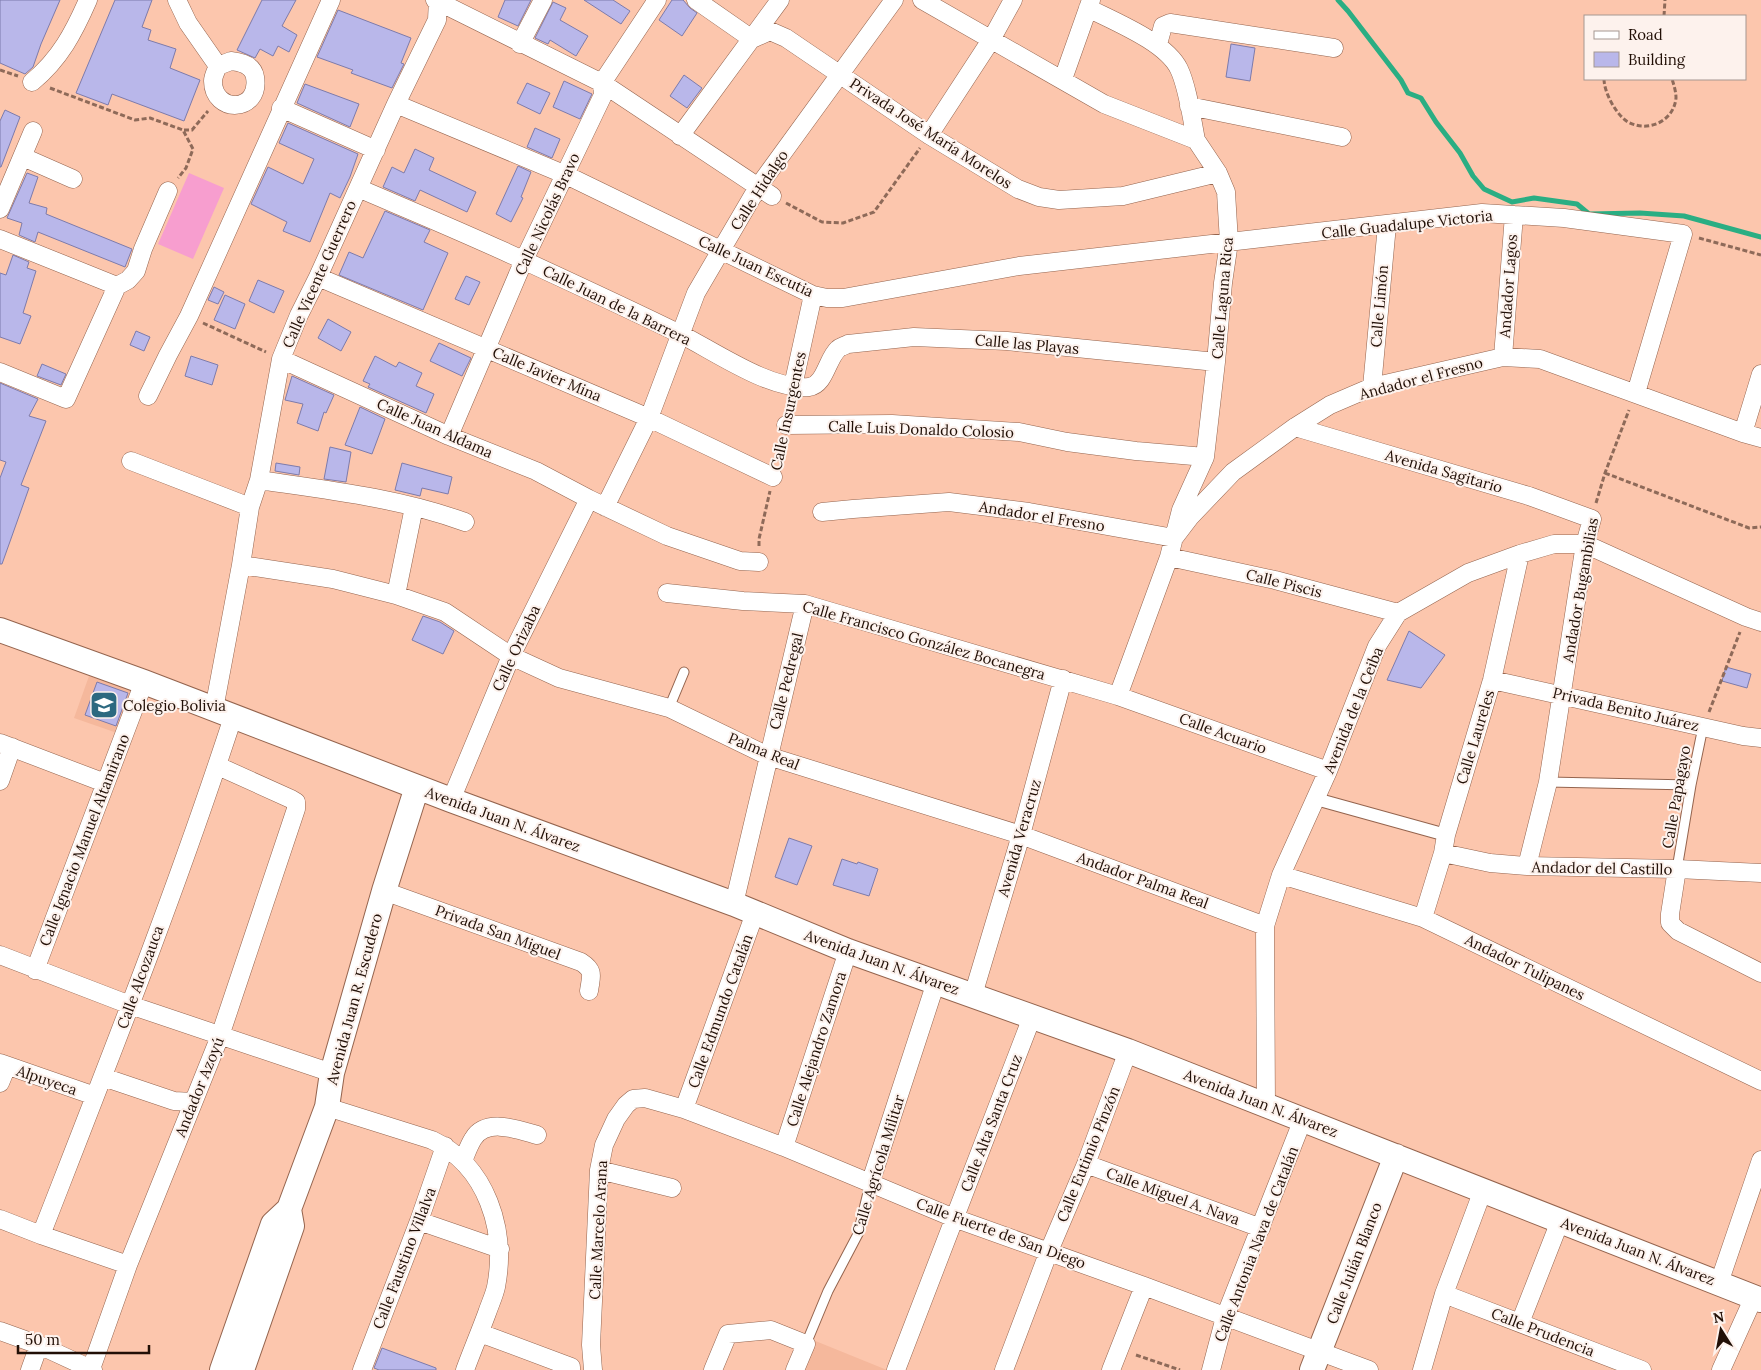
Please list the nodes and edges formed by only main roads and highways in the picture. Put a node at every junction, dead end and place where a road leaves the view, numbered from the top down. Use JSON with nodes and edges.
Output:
{"nodes":[{"id":1,"x":0,"y":630,"type":"edge"},
{"id":2,"x":417,"y":787,"type":"junction"},
{"id":3,"x":1396,"y":1156,"type":"junction"},
{"id":4,"x":289,"y":1209,"type":"junction"},
{"id":5,"x":1757,"y":1299,"type":"edge"},
{"id":6,"x":1316,"y":1361,"type":"edge"},
{"id":7,"x":222,"y":1370,"type":"edge"},
{"id":8,"x":242,"y":1370,"type":"edge"}],
"edges":[{"from":1,"to":2,"type":"main road","name":"Avenida Juan N. Álvarez"},
{"from":2,"to":3,"type":"main road","name":"Avenida Juan N. Álvarez"},
{"from":2,"to":4,"type":"main road","name":"Avenida Juan R. Escudero"},
{"from":3,"to":5,"type":"main road","name":"Avenida Juan N. Álvarez"},
{"from":3,"to":6,"type":"main road","name":"Calle Julián Blanco"},
{"from":4,"to":7,"type":"main road","name":"Avenida Juan R. Escudero"},
{"from":4,"to":8,"type":"main road","name":"Avenida Juan R. Escudero"}]}
